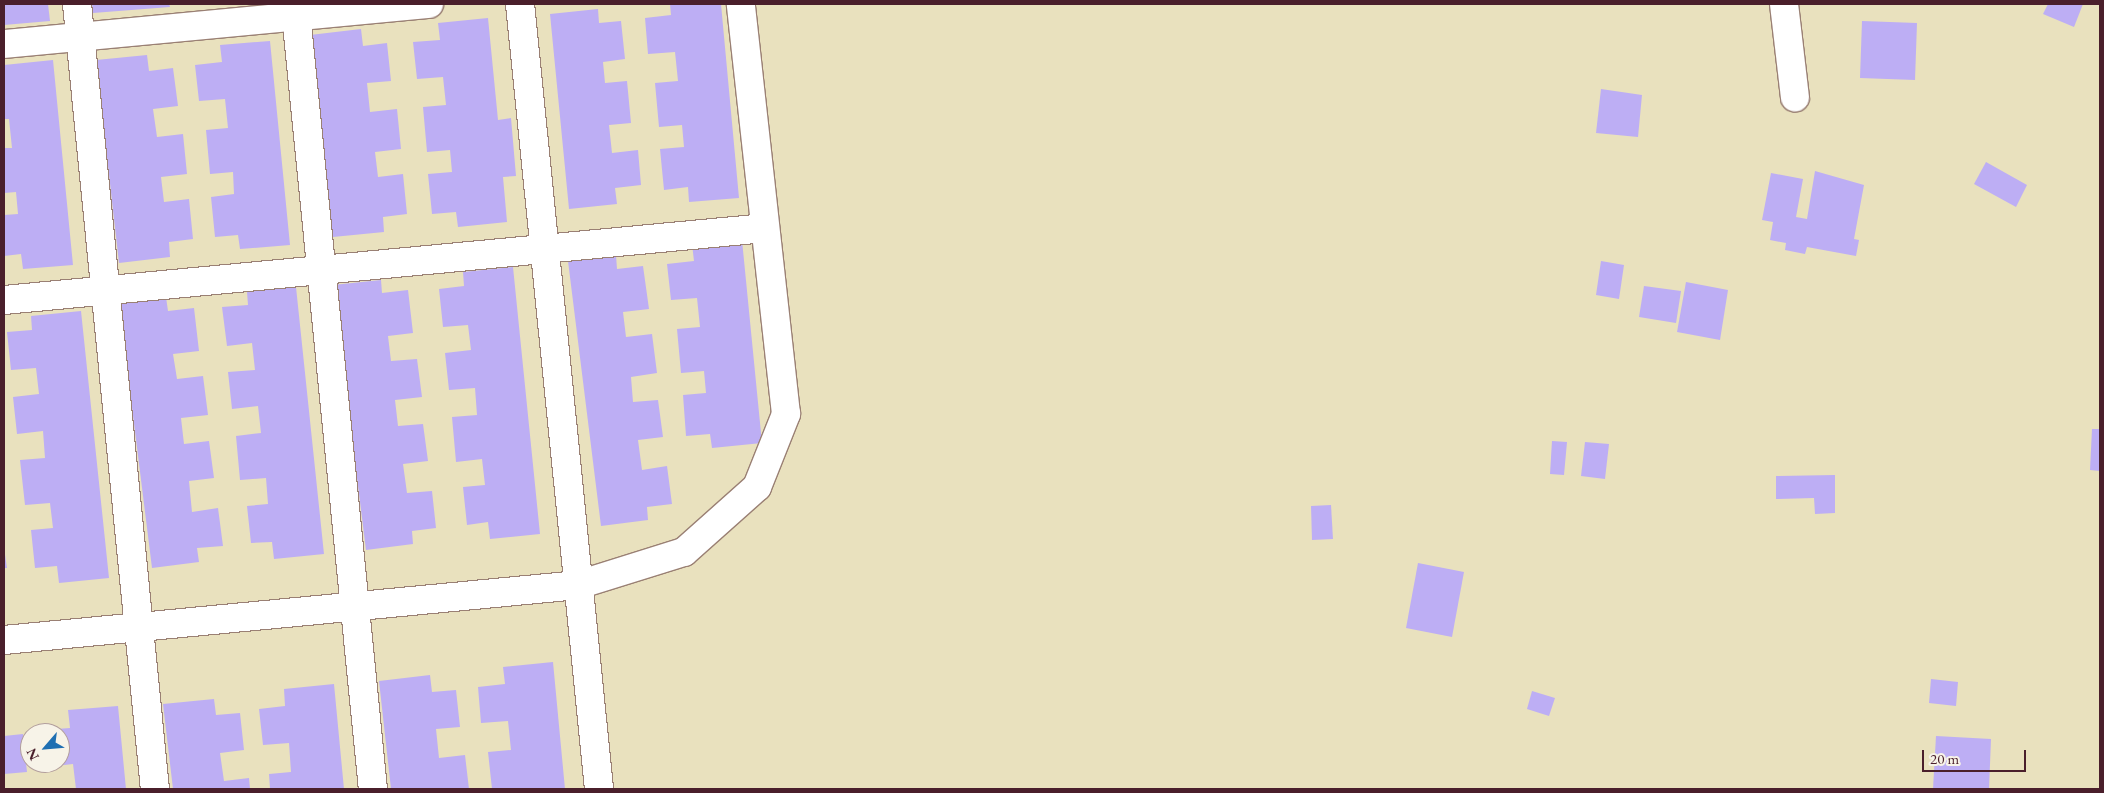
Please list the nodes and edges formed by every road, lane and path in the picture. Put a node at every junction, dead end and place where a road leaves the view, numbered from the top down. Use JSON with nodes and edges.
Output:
{"nodes":[{"id":1,"x":77,"y":4,"type":"edge"},
{"id":2,"x":429,"y":4,"type":"edge"},
{"id":3,"x":520,"y":4,"type":"edge"},
{"id":4,"x":741,"y":4,"type":"edge"},
{"id":5,"x":1784,"y":4,"type":"edge"},
{"id":6,"x":296,"y":10,"type":"edge"},
{"id":7,"x":80,"y":37,"type":"junction"},
{"id":8,"x":4,"y":44,"type":"edge"},
{"id":9,"x":1795,"y":97,"type":"dead end"},
{"id":10,"x":766,"y":228,"type":"junction"},
{"id":11,"x":545,"y":249,"type":"junction"},
{"id":12,"x":321,"y":270,"type":"junction"},
{"id":13,"x":105,"y":291,"type":"junction"},
{"id":14,"x":4,"y":300,"type":"edge"},
{"id":15,"x":578,"y":585,"type":"junction"},
{"id":16,"x":355,"y":606,"type":"junction"},
{"id":17,"x":138,"y":627,"type":"junction"},
{"id":18,"x":4,"y":640,"type":"edge"},
{"id":19,"x":155,"y":789,"type":"edge"},
{"id":20,"x":373,"y":789,"type":"edge"},
{"id":21,"x":598,"y":789,"type":"edge"}],
"edges":[{"from":1,"to":7,"type":"street"},
{"from":2,"to":6,"type":"street"},
{"from":3,"to":11,"type":"street"},
{"from":4,"to":10,"type":"street"},
{"from":5,"to":9,"type":"street"},
{"from":6,"to":7,"type":"street"},
{"from":6,"to":12,"type":"street"},
{"from":7,"to":8,"type":"street"},
{"from":7,"to":13,"type":"street"},
{"from":10,"to":11,"type":"street"},
{"from":10,"to":15,"type":"street"},
{"from":11,"to":12,"type":"street"},
{"from":11,"to":15,"type":"street"},
{"from":12,"to":13,"type":"street"},
{"from":12,"to":16,"type":"street"},
{"from":13,"to":14,"type":"street"},
{"from":13,"to":17,"type":"street"},
{"from":15,"to":16,"type":"street"},
{"from":15,"to":21,"type":"street"},
{"from":16,"to":17,"type":"street"},
{"from":16,"to":20,"type":"street"},
{"from":17,"to":18,"type":"street"},
{"from":17,"to":19,"type":"street"}]}
